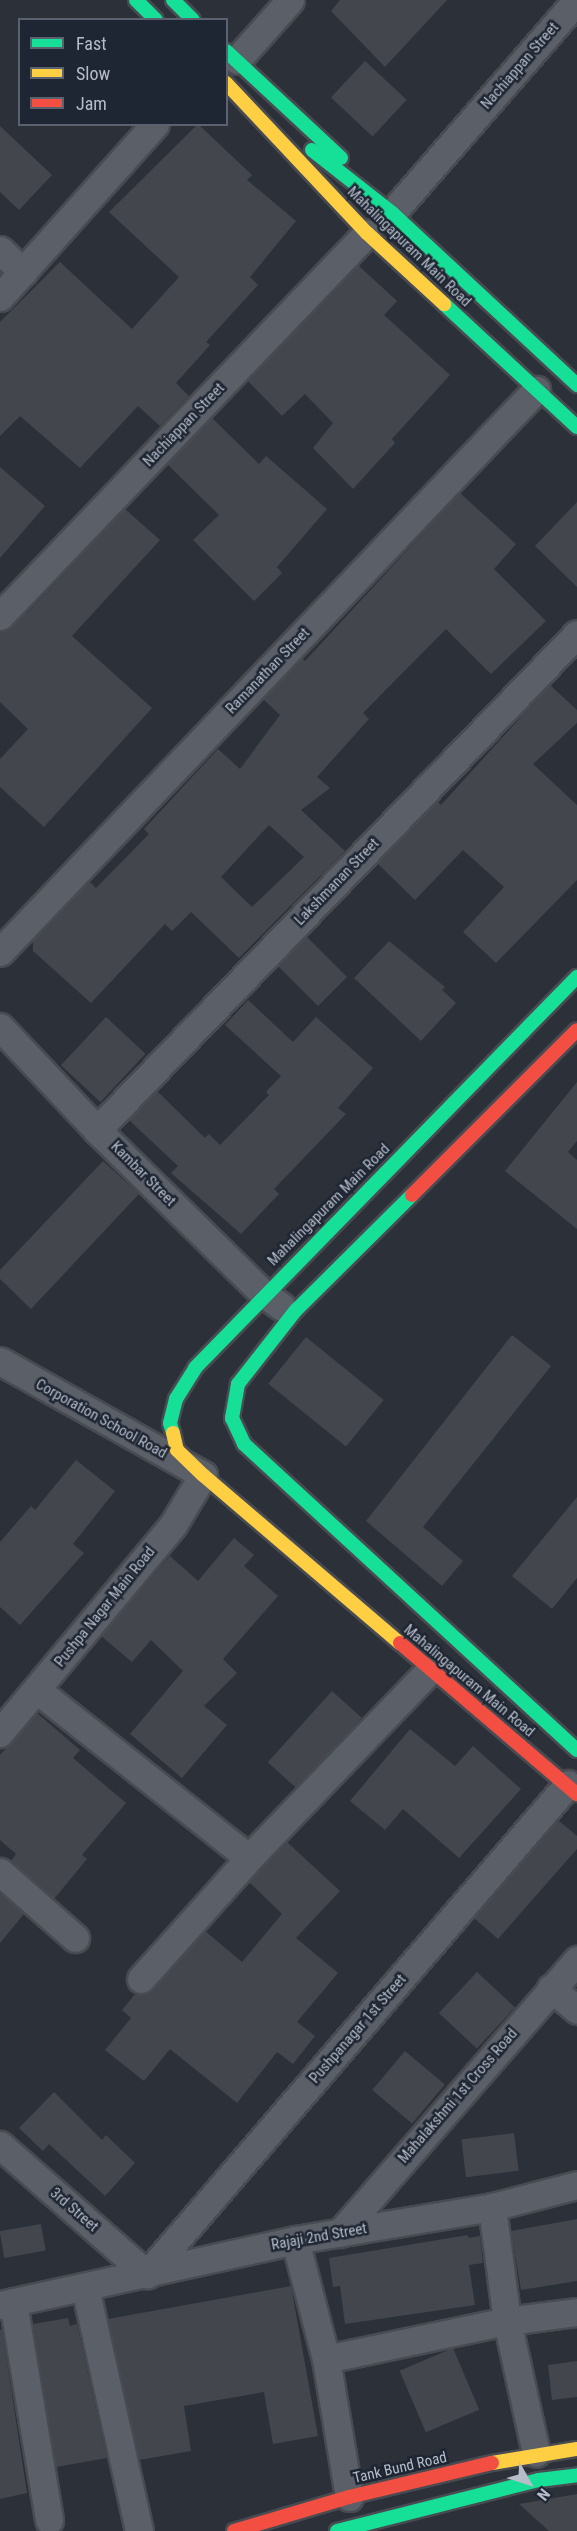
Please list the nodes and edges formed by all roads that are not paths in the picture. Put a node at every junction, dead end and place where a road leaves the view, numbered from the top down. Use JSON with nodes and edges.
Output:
{"nodes":[{"id":1,"x":136,"y":0,"type":"edge"},
{"id":2,"x":172,"y":0,"type":"edge"},
{"id":3,"x":290,"y":0,"type":"edge"},
{"id":4,"x":577,"y":0,"type":"edge"},
{"id":5,"x":154,"y":18,"type":"edge"},
{"id":6,"x":191,"y":18,"type":"edge"},
{"id":7,"x":229,"y":69,"type":"edge"},
{"id":8,"x":153,"y":126,"type":"edge"},
{"id":9,"x":392,"y":213,"type":"junction"},
{"id":10,"x":367,"y":233,"type":"junction"},
{"id":11,"x":0,"y":250,"type":"edge"},
{"id":12,"x":23,"y":272,"type":"junction"},
{"id":13,"x":0,"y":297,"type":"edge"},
{"id":14,"x":577,"y":385,"type":"edge"},
{"id":15,"x":536,"y":390,"type":"junction"},
{"id":16,"x":575,"y":422,"type":"edge"},
{"id":17,"x":0,"y":616,"type":"edge"},
{"id":18,"x":577,"y":634,"type":"edge"},
{"id":19,"x":0,"y":952,"type":"edge"},
{"id":20,"x":577,"y":977,"type":"edge"},
{"id":21,"x":0,"y":1027,"type":"edge"},
{"id":22,"x":577,"y":1030,"type":"edge"},
{"id":23,"x":98,"y":1130,"type":"junction"},
{"id":24,"x":264,"y":1294,"type":"junction"},
{"id":25,"x":292,"y":1315,"type":"junction"},
{"id":26,"x":0,"y":1361,"type":"edge"},
{"id":27,"x":244,"y":1444,"type":"junction"},
{"id":28,"x":229,"y":1456,"type":"dead end"},
{"id":29,"x":208,"y":1472,"type":"junction"},
{"id":30,"x":429,"y":1671,"type":"junction"},
{"id":31,"x":37,"y":1690,"type":"junction"},
{"id":32,"x":0,"y":1733,"type":"edge"},
{"id":33,"x":577,"y":1750,"type":"edge"},
{"id":34,"x":573,"y":1789,"type":"edge"},
{"id":35,"x":249,"y":1858,"type":"junction"},
{"id":36,"x":0,"y":1872,"type":"edge"},
{"id":37,"x":75,"y":1938,"type":"dead end"},
{"id":38,"x":577,"y":1960,"type":"edge"},
{"id":39,"x":141,"y":1979,"type":"dead end"},
{"id":40,"x":551,"y":1988,"type":"junction"},
{"id":41,"x":577,"y":2010,"type":"edge"},
{"id":42,"x":0,"y":2145,"type":"edge"},
{"id":43,"x":577,"y":2185,"type":"edge"},
{"id":44,"x":492,"y":2207,"type":"junction"},
{"id":45,"x":340,"y":2233,"type":"junction"},
{"id":46,"x":296,"y":2240,"type":"junction"},
{"id":47,"x":147,"y":2274,"type":"junction"},
{"id":48,"x":85,"y":2287,"type":"junction"},
{"id":49,"x":7,"y":2303,"type":"edge"},
{"id":50,"x":577,"y":2312,"type":"edge"},
{"id":51,"x":507,"y":2321,"type":"junction"},
{"id":52,"x":326,"y":2359,"type":"junction"},
{"id":53,"x":577,"y":2449,"type":"edge"},
{"id":54,"x":536,"y":2453,"type":"junction"},
{"id":55,"x":577,"y":2475,"type":"edge"},
{"id":56,"x":350,"y":2496,"type":"junction"},
{"id":57,"x":49,"y":2520,"type":"dead end"},
{"id":58,"x":139,"y":2531,"type":"edge"},
{"id":59,"x":234,"y":2531,"type":"edge"},
{"id":60,"x":337,"y":2531,"type":"edge"}],
"edges":[{"from":1,"to":5,"type":"main road"},
{"from":2,"to":6,"type":"main road"},
{"from":3,"to":7,"type":"street"},
{"from":4,"to":9,"type":"street","name":"Nachiappan Street"},
{"from":7,"to":9,"type":"main road","name":"Mahalingapuram Main Road"},
{"from":7,"to":9,"type":"main road"},
{"from":7,"to":10,"type":"main road","name":"Mahalingapuram Main Road"},
{"from":8,"to":12,"type":"street"},
{"from":9,"to":14,"type":"main road","name":"Mahalingapuram Main Road"},
{"from":10,"to":15,"type":"main road","name":"Mahalingapuram Main Road"},
{"from":10,"to":17,"type":"street","name":"Nachiappan Street"},
{"from":11,"to":12,"type":"street"},
{"from":12,"to":13,"type":"street"},
{"from":15,"to":16,"type":"main road","name":"Mahalingapuram Main Road"},
{"from":15,"to":19,"type":"street","name":"Ramanathan Street"},
{"from":18,"to":23,"type":"street","name":"Lakshmanan Street"},
{"from":20,"to":24,"type":"main road","name":"Mahalingapuram Main Road"},
{"from":21,"to":23,"type":"street","name":"Kambar Street"},
{"from":22,"to":25,"type":"main road","name":"Mahalingapuram Main Road"},
{"from":23,"to":24,"type":"street","name":"Kambar Street"},
{"from":24,"to":25,"type":"street","name":"Kambar Street"},
{"from":24,"to":29,"type":"main road","name":"Mahalingapuram Main Road"},
{"from":25,"to":27,"type":"main road","name":"Mahalingapuram Main Road"},
{"from":26,"to":29,"type":"street","name":"Corporation School Road"},
{"from":27,"to":28,"type":"main road"},
{"from":27,"to":33,"type":"main road","name":"Mahalingapuram Main Road"},
{"from":29,"to":30,"type":"main road","name":"Mahalingapuram Main Road"},
{"from":29,"to":31,"type":"street","name":"Pushpa Nagar Main Road"},
{"from":30,"to":34,"type":"main road","name":"Mahalingapuram Main Road"},
{"from":30,"to":35,"type":"street"},
{"from":31,"to":32,"type":"street","name":"Pushpa Nagar Main Road"},
{"from":31,"to":35,"type":"street"},
{"from":34,"to":47,"type":"street","name":"Pushpanagar 1st Street"},
{"from":35,"to":39,"type":"street"},
{"from":36,"to":37,"type":"street"},
{"from":38,"to":40,"type":"street","name":"Mahalakshmi 1st Cross Road"},
{"from":40,"to":41,"type":"street"},
{"from":40,"to":45,"type":"street","name":"Mahalakshmi 1st Cross Road"},
{"from":42,"to":47,"type":"street","name":"3rd Street"},
{"from":43,"to":44,"type":"street","name":"Rajaji 2nd Street"},
{"from":44,"to":45,"type":"street","name":"Rajaji 2nd Street"},
{"from":44,"to":51,"type":"street"},
{"from":45,"to":46,"type":"street","name":"Rajaji 2nd Street"},
{"from":46,"to":47,"type":"street","name":"Rajaji 2nd Street"},
{"from":46,"to":52,"type":"street"},
{"from":47,"to":48,"type":"street","name":"Rajaji 2nd Street"},
{"from":48,"to":49,"type":"street","name":"Rajaji 2nd Street"},
{"from":48,"to":58,"type":"street"},
{"from":49,"to":57,"type":"street"},
{"from":50,"to":51,"type":"street"},
{"from":51,"to":52,"type":"street"},
{"from":51,"to":54,"type":"street"},
{"from":52,"to":56,"type":"street"},
{"from":53,"to":54,"type":"main road","name":"Tank Bund Road"},
{"from":54,"to":56,"type":"main road","name":"Tank Bund Road"},
{"from":55,"to":60,"type":"main road"},
{"from":56,"to":59,"type":"main road","name":"Tank Bund Road"}]}
